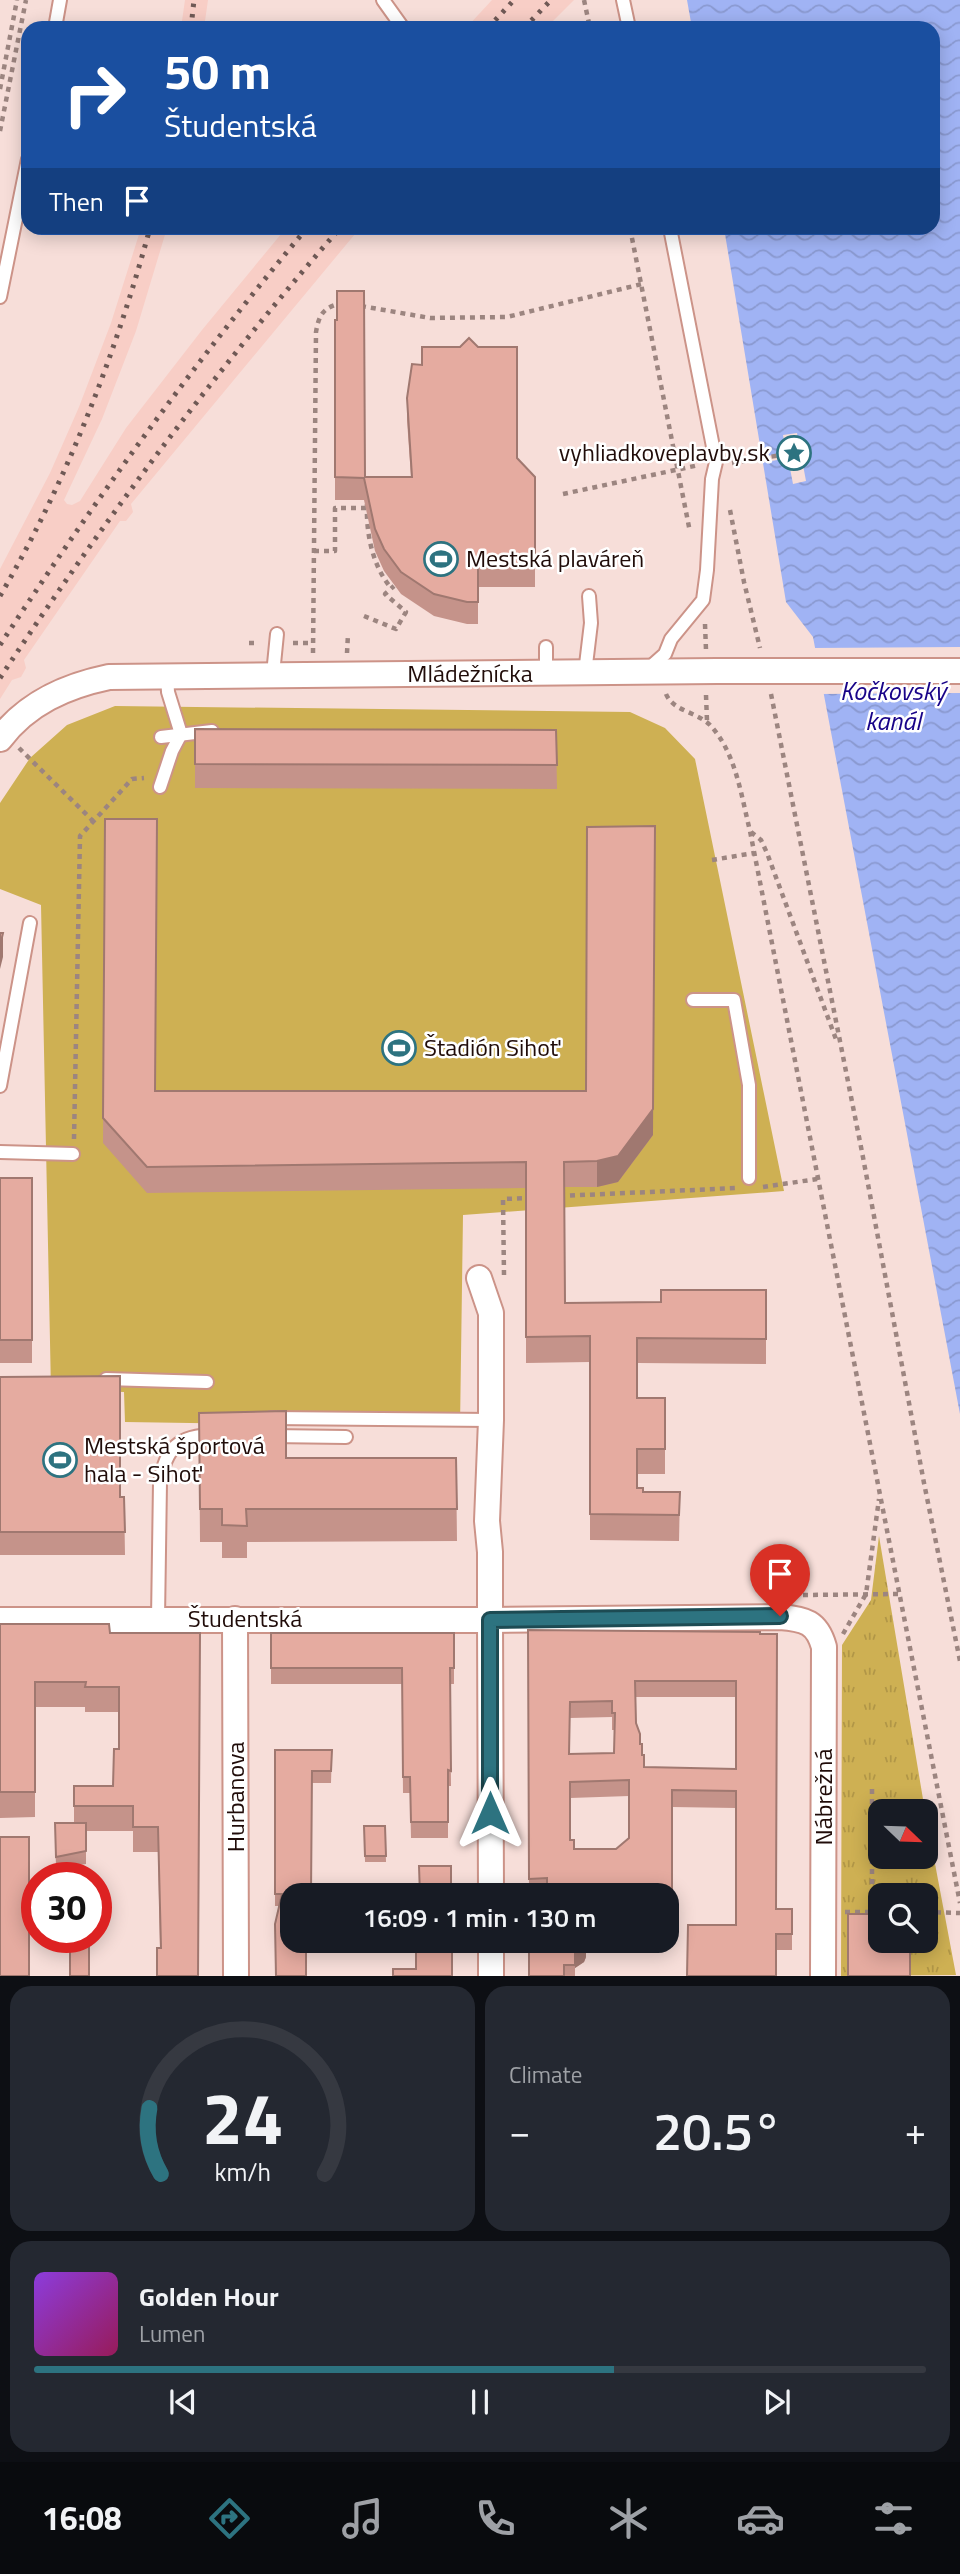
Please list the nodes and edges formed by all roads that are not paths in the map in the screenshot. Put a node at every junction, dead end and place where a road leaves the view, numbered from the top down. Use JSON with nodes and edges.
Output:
{"nodes":[{"id":1,"x":60,"y":0,"type":"edge"},
{"id":2,"x":383,"y":0,"type":"edge"},
{"id":3,"x":623,"y":0,"type":"edge"},
{"id":4,"x":56,"y":21,"type":"edge"},
{"id":5,"x":397,"y":21,"type":"edge"},
{"id":6,"x":628,"y":21,"type":"edge"},
{"id":7,"x":21,"y":194,"type":"edge"},
{"id":8,"x":671,"y":235,"type":"edge"},
{"id":9,"x":0,"y":297,"type":"edge"},
{"id":10,"x":589,"y":596,"type":"dead end"},
{"id":11,"x":277,"y":634,"type":"dead end"},
{"id":12,"x":546,"y":647,"type":"dead end"},
{"id":13,"x":960,"y":671,"type":"edge"},
{"id":14,"x":644,"y":672,"type":"junction"},
{"id":15,"x":546,"y":673,"type":"junction"},
{"id":16,"x":585,"y":673,"type":"junction"},
{"id":17,"x":273,"y":674,"type":"junction"},
{"id":18,"x":167,"y":675,"type":"junction"},
{"id":19,"x":222,"y":731,"type":"edge"},
{"id":20,"x":181,"y":734,"type":"junction"},
{"id":21,"x":161,"y":737,"type":"dead end"},
{"id":22,"x":9,"y":743,"type":"edge"},
{"id":23,"x":162,"y":782,"type":"road end"},
{"id":24,"x":30,"y":923,"type":"dead end"},
{"id":25,"x":693,"y":1000,"type":"dead end"},
{"id":26,"x":0,"y":1086,"type":"edge"},
{"id":27,"x":0,"y":1152,"type":"edge"},
{"id":28,"x":74,"y":1154,"type":"road end"},
{"id":29,"x":749,"y":1183,"type":"road end"},
{"id":30,"x":479,"y":1278,"type":"dead end"},
{"id":31,"x":98,"y":1379,"type":"edge"},
{"id":32,"x":207,"y":1382,"type":"dead end"},
{"id":33,"x":256,"y":1418,"type":"edge"},
{"id":34,"x":491,"y":1420,"type":"junction"},
{"id":35,"x":226,"y":1436,"type":"edge"},
{"id":36,"x":253,"y":1436,"type":"edge"},
{"id":37,"x":346,"y":1437,"type":"dead end"},
{"id":38,"x":158,"y":1619,"type":"junction"},
{"id":39,"x":235,"y":1619,"type":"junction"},
{"id":40,"x":0,"y":1620,"type":"edge"},
{"id":41,"x":490,"y":1620,"type":"junction"},
{"id":42,"x":810,"y":1624,"type":"joint"},
{"id":43,"x":491,"y":1883,"type":"edge"},
{"id":44,"x":491,"y":1953,"type":"edge"},
{"id":45,"x":236,"y":1976,"type":"edge"},
{"id":46,"x":491,"y":1976,"type":"edge"},
{"id":47,"x":824,"y":1976,"type":"edge"}],
"edges":[{"from":1,"to":4,"type":"lane"},
{"from":2,"to":5,"type":"lane"},
{"from":3,"to":6,"type":"lane"},
{"from":7,"to":9,"type":"lane"},
{"from":8,"to":14,"type":"lane"},
{"from":10,"to":16,"type":"lane"},
{"from":11,"to":17,"type":"lane"},
{"from":12,"to":15,"type":"lane"},
{"from":13,"to":14,"type":"street","name":"Mládežnícka","bridge":true},
{"from":14,"to":16,"type":"street","name":"Mládežnícka"},
{"from":15,"to":16,"type":"street","name":"Mládežnícka"},
{"from":15,"to":17,"type":"street","name":"Mládežnícka"},
{"from":17,"to":18,"type":"street","name":"Mládežnícka"},
{"from":18,"to":20,"type":"lane"},
{"from":18,"to":22,"type":"street","name":"Mládežnícka"},
{"from":19,"to":20,"type":"lane"},
{"from":20,"to":21,"type":"lane"},
{"from":20,"to":23,"type":"lane"},
{"from":24,"to":26,"type":"lane"},
{"from":25,"to":29,"type":"lane"},
{"from":27,"to":28,"type":"lane"},
{"from":30,"to":34,"type":"street"},
{"from":31,"to":32,"type":"lane"},
{"from":33,"to":34,"type":"lane"},
{"from":34,"to":41,"type":"street"},
{"from":35,"to":38,"type":"lane"},
{"from":36,"to":37,"type":"lane"},
{"from":38,"to":39,"type":"street","name":"Študentská"},
{"from":38,"to":40,"type":"street","name":"Študentská"},
{"from":39,"to":41,"type":"street","name":"Študentská"},
{"from":39,"to":45,"type":"street","name":"Hurbanova"},
{"from":41,"to":42,"type":"street","name":"Študentská"},
{"from":41,"to":43,"type":"street"},
{"from":42,"to":47,"type":"street","name":"Nábrežná"},
{"from":44,"to":46,"type":"street"}]}
